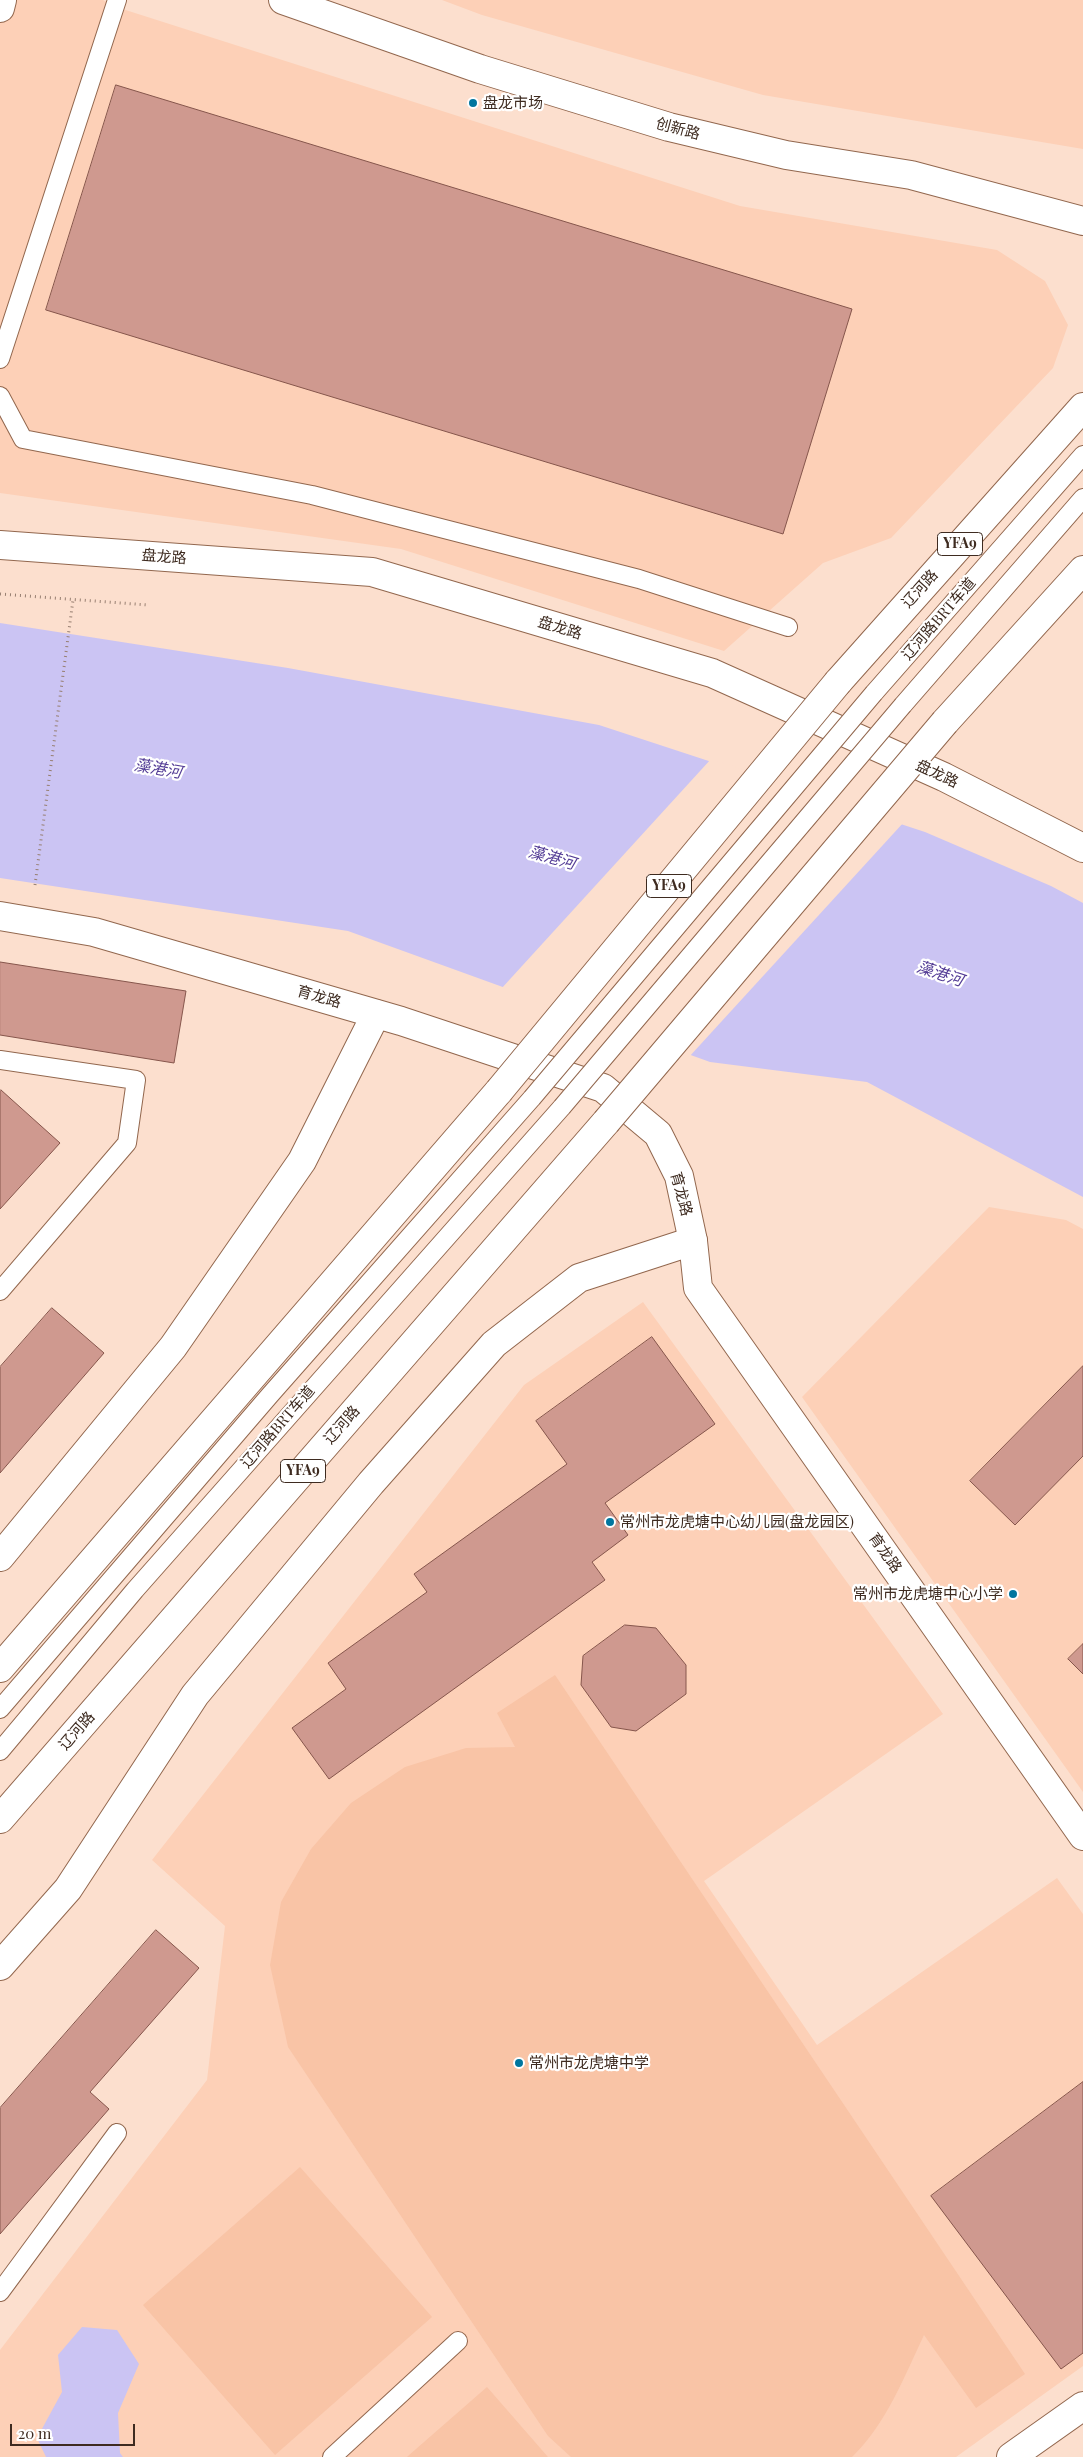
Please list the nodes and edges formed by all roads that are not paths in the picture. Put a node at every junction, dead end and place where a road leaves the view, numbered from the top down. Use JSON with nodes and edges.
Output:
{"nodes":[{"id":1,"x":2,"y":0,"type":"edge"},
{"id":2,"x":117,"y":0,"type":"edge"},
{"id":3,"x":283,"y":0,"type":"edge"},
{"id":4,"x":0,"y":8,"type":"edge"},
{"id":5,"x":1083,"y":221,"type":"edge"},
{"id":6,"x":0,"y":359,"type":"edge"},
{"id":7,"x":0,"y":396,"type":"edge"},
{"id":8,"x":1083,"y":407,"type":"edge"},
{"id":9,"x":1083,"y":455,"type":"edge"},
{"id":10,"x":1083,"y":498,"type":"edge"},
{"id":11,"x":0,"y":545,"type":"edge"},
{"id":12,"x":1083,"y":570,"type":"edge"},
{"id":13,"x":788,"y":627,"type":"dead end"},
{"id":14,"x":1083,"y":848,"type":"edge"},
{"id":15,"x":0,"y":916,"type":"edge"},
{"id":16,"x":376,"y":1014,"type":"junction"},
{"id":17,"x":0,"y":1060,"type":"edge"},
{"id":18,"x":693,"y":1241,"type":"junction"},
{"id":19,"x":0,"y":1291,"type":"edge"},
{"id":20,"x":0,"y":1557,"type":"edge"},
{"id":21,"x":0,"y":1668,"type":"edge"},
{"id":22,"x":0,"y":1709,"type":"edge"},
{"id":23,"x":0,"y":1752,"type":"edge"},
{"id":24,"x":0,"y":1820,"type":"edge"},
{"id":25,"x":1083,"y":1836,"type":"edge"},
{"id":26,"x":0,"y":1966,"type":"edge"},
{"id":27,"x":117,"y":2133,"type":"dead end"},
{"id":28,"x":0,"y":2292,"type":"edge"},
{"id":29,"x":458,"y":2341,"type":"dead end"},
{"id":30,"x":1083,"y":2406,"type":"edge"},
{"id":31,"x":332,"y":2457,"type":"edge"},
{"id":32,"x":1011,"y":2457,"type":"edge"}],
"edges":[{"from":1,"to":4,"type":"main road"},
{"from":2,"to":6,"type":"lane"},
{"from":3,"to":5,"type":"main road","name":"创新路"},
{"from":7,"to":13,"type":"lane"},
{"from":8,"to":21,"type":"main road","name":"辽河路","number":"YFA9","bridge":true},
{"from":9,"to":22,"type":"lane","name":"辽河路BRT车道","bridge":true},
{"from":10,"to":23,"type":"lane","name":"辽河路BRT车道","bridge":true},
{"from":11,"to":14,"type":"main road","name":"盘龙路"},
{"from":12,"to":24,"type":"main road","name":"辽河路","number":"YFA9","bridge":true},
{"from":15,"to":16,"type":"main road","name":"育龙路"},
{"from":16,"to":18,"type":"main road","name":"育龙路"},
{"from":16,"to":20,"type":"main road"},
{"from":17,"to":19,"type":"lane"},
{"from":18,"to":25,"type":"main road","name":"育龙路"},
{"from":18,"to":26,"type":"main road"},
{"from":27,"to":28,"type":"lane"},
{"from":29,"to":31,"type":"lane"},
{"from":30,"to":32,"type":"main road"}]}
